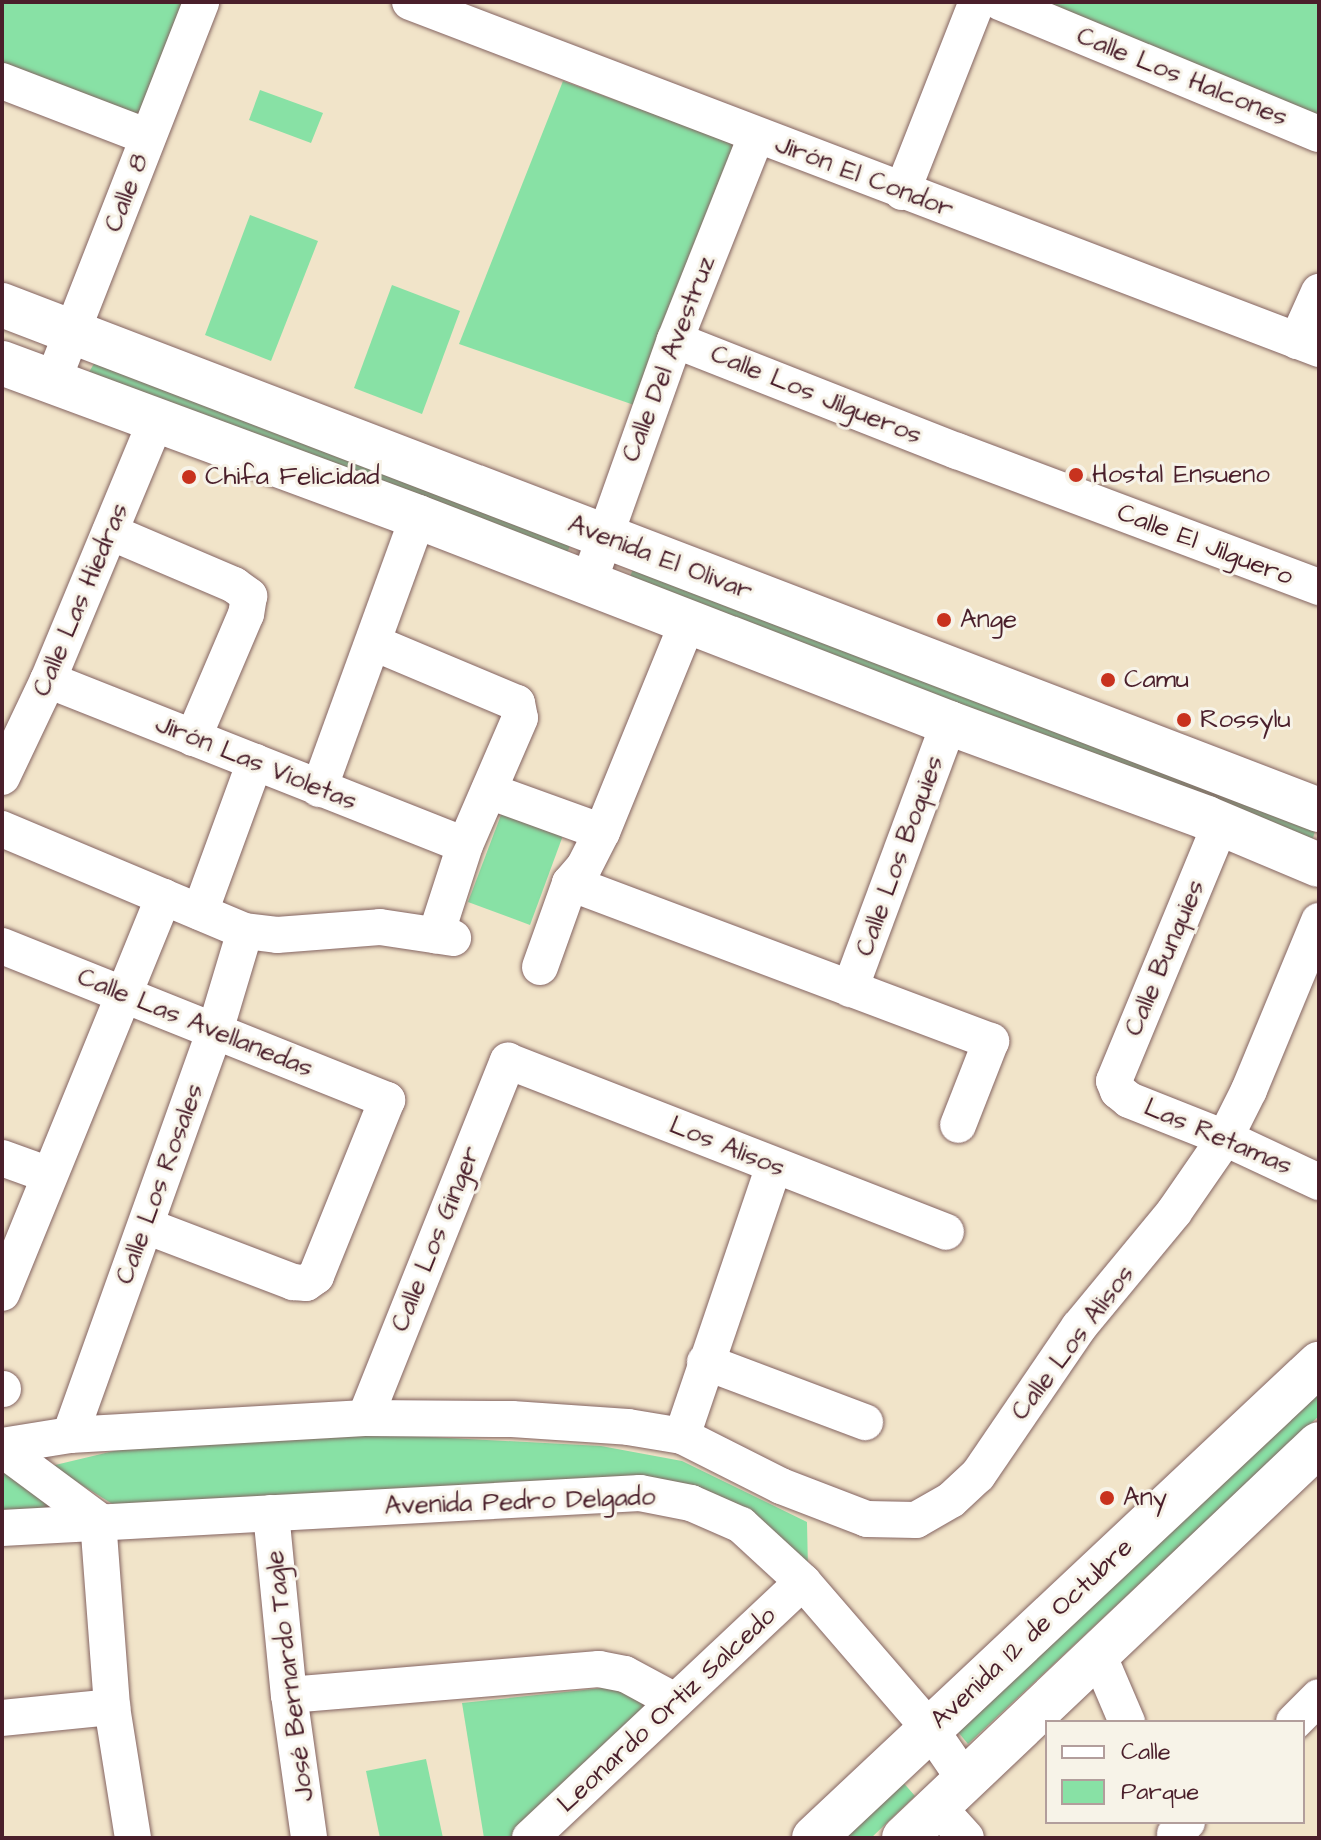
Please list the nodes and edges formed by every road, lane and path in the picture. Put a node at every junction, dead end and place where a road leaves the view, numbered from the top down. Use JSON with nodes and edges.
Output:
{"nodes":[{"id":1,"x":201,"y":2,"type":"edge"},
{"id":2,"x":977,"y":2,"type":"edge"},
{"id":3,"x":1000,"y":2,"type":"edge"},
{"id":4,"x":418,"y":3,"type":"edge"},
{"id":5,"x":2,"y":81,"type":"edge"},
{"id":6,"x":1319,"y":134,"type":"edge"},
{"id":7,"x":756,"y":136,"type":"junction"},
{"id":8,"x":148,"y":137,"type":"junction"},
{"id":9,"x":902,"y":192,"type":"junction"},
{"id":10,"x":1319,"y":292,"type":"edge"},
{"id":11,"x":2,"y":305,"type":"edge"},
{"id":12,"x":73,"y":332,"type":"junction"},
{"id":13,"x":675,"y":340,"type":"junction"},
{"id":14,"x":1308,"y":345,"type":"edge"},
{"id":15,"x":2,"y":363,"type":"edge"},
{"id":16,"x":52,"y":383,"type":"junction"},
{"id":17,"x":156,"y":421,"type":"junction"},
{"id":18,"x":957,"y":451,"type":"joint"},
{"id":19,"x":418,"y":517,"type":"junction"},
{"id":20,"x":110,"y":532,"type":"junction"},
{"id":21,"x":604,"y":537,"type":"junction"},
{"id":22,"x":588,"y":584,"type":"junction"},
{"id":23,"x":1319,"y":587,"type":"edge"},
{"id":24,"x":688,"y":621,"type":"junction"},
{"id":25,"x":374,"y":643,"type":"junction"},
{"id":26,"x":48,"y":680,"type":"junction"},
{"id":27,"x":949,"y":723,"type":"junction"},
{"id":28,"x":193,"y":738,"type":"junction"},
{"id":29,"x":255,"y":762,"type":"junction"},
{"id":30,"x":2,"y":777,"type":"edge"},
{"id":31,"x":319,"y":789,"type":"junction"},
{"id":32,"x":489,"y":791,"type":"junction"},
{"id":33,"x":1319,"y":810,"type":"edge"},
{"id":34,"x":1220,"y":825,"type":"junction"},
{"id":35,"x":2,"y":829,"type":"edge"},
{"id":36,"x":602,"y":832,"type":"junction"},
{"id":37,"x":465,"y":845,"type":"junction"},
{"id":38,"x":1319,"y":865,"type":"edge"},
{"id":39,"x":570,"y":883,"type":"junction"},
{"id":40,"x":164,"y":897,"type":"junction"},
{"id":41,"x":200,"y":912,"type":"junction"},
{"id":42,"x":1319,"y":921,"type":"edge"},
{"id":43,"x":245,"y":931,"type":"junction"},
{"id":44,"x":2,"y":946,"type":"edge"},
{"id":45,"x":540,"y":967,"type":"dead end"},
{"id":46,"x":850,"y":989,"type":"junction"},
{"id":47,"x":124,"y":995,"type":"junction"},
{"id":48,"x":215,"y":1031,"type":"junction"},
{"id":49,"x":508,"y":1061,"type":"joint"},
{"id":50,"x":1118,"y":1091,"type":"joint"},
{"id":51,"x":958,"y":1125,"type":"dead end"},
{"id":52,"x":1225,"y":1138,"type":"junction"},
{"id":53,"x":2,"y":1158,"type":"edge"},
{"id":54,"x":774,"y":1166,"type":"junction"},
{"id":55,"x":49,"y":1175,"type":"junction"},
{"id":56,"x":1319,"y":1182,"type":"edge"},
{"id":57,"x":146,"y":1226,"type":"junction"},
{"id":58,"x":946,"y":1232,"type":"dead end"},
{"id":59,"x":2,"y":1293,"type":"edge"},
{"id":60,"x":705,"y":1362,"type":"junction"},
{"id":61,"x":1319,"y":1364,"type":"edge"},
{"id":62,"x":365,"y":1418,"type":"junction"},
{"id":63,"x":865,"y":1422,"type":"dead end"},
{"id":64,"x":70,"y":1435,"type":"junction"},
{"id":65,"x":682,"y":1436,"type":"junction"},
{"id":66,"x":1319,"y":1444,"type":"edge"},
{"id":67,"x":2,"y":1447,"type":"edge"},
{"id":68,"x":271,"y":1513,"type":"junction"},
{"id":69,"x":98,"y":1520,"type":"junction"},
{"id":70,"x":2,"y":1528,"type":"edge"},
{"id":71,"x":803,"y":1582,"type":"junction"},
{"id":72,"x":1098,"y":1654,"type":"junction"},
{"id":73,"x":289,"y":1695,"type":"junction"},
{"id":74,"x":675,"y":1701,"type":"junction"},
{"id":75,"x":112,"y":1707,"type":"junction"},
{"id":76,"x":2,"y":1718,"type":"edge"},
{"id":77,"x":1126,"y":1720,"type":"edge"},
{"id":78,"x":930,"y":1729,"type":"junction"},
{"id":79,"x":951,"y":1793,"type":"junction"},
{"id":80,"x":133,"y":1838,"type":"edge"},
{"id":81,"x":309,"y":1838,"type":"edge"},
{"id":82,"x":530,"y":1838,"type":"edge"},
{"id":83,"x":814,"y":1838,"type":"edge"},
{"id":84,"x":904,"y":1838,"type":"edge"},
{"id":85,"x":966,"y":1838,"type":"edge"}],
"edges":[{"from":1,"to":8,"type":"street","name":"Calle 8"},
{"from":2,"to":9,"type":"street"},
{"from":3,"to":6,"type":"street","name":"Calle Los Halcones"},
{"from":4,"to":7,"type":"street","name":"Jirón El Condor"},
{"from":5,"to":8,"type":"street"},
{"from":7,"to":9,"type":"street","name":"Jirón El Condor"},
{"from":7,"to":13,"type":"street","name":"Calle Del Avestruz"},
{"from":8,"to":12,"type":"street","name":"Calle 8"},
{"from":9,"to":14,"type":"street","name":"Jirón El Condor"},
{"from":10,"to":14,"type":"street"},
{"from":11,"to":12,"type":"main road","name":"Avenida El Olivar"},
{"from":12,"to":16,"type":"street","name":"Calle 8"},
{"from":12,"to":21,"type":"main road","name":"Avenida El Olivar"},
{"from":13,"to":18,"type":"street","name":"Calle Los Jilgueros"},
{"from":13,"to":21,"type":"street","name":"Calle Del Avestruz"},
{"from":15,"to":16,"type":"main road","name":"Avenida El Olivar"},
{"from":16,"to":17,"type":"main road","name":"Avenida El Olivar"},
{"from":17,"to":19,"type":"main road","name":"Avenida El Olivar"},
{"from":17,"to":20,"type":"street","name":"Calle Las Hiedras"},
{"from":18,"to":23,"type":"street","name":"Calle El Jilguero"},
{"from":19,"to":22,"type":"main road","name":"Avenida El Olivar"},
{"from":19,"to":25,"type":"street"},
{"from":20,"to":26,"type":"street","name":"Calle Las Hiedras"},
{"from":20,"to":28,"type":"street"},
{"from":21,"to":22,"type":"street","name":"Calle Del Avestruz"},
{"from":21,"to":33,"type":"main road","name":"Avenida El Olivar"},
{"from":22,"to":24,"type":"main road","name":"Avenida El Olivar"},
{"from":24,"to":27,"type":"main road","name":"Avenida El Olivar"},
{"from":24,"to":36,"type":"street"},
{"from":25,"to":31,"type":"street"},
{"from":25,"to":32,"type":"street"},
{"from":26,"to":28,"type":"street","name":"Jirón Las Violetas"},
{"from":26,"to":30,"type":"street","name":"Calle Las Hiedras"},
{"from":27,"to":34,"type":"main road","name":"Avenida El Olivar"},
{"from":27,"to":46,"type":"street","name":"Calle Los Boquies"},
{"from":28,"to":29,"type":"street","name":"Jirón Las Violetas"},
{"from":29,"to":31,"type":"street","name":"Jirón Las Violetas"},
{"from":29,"to":41,"type":"street"},
{"from":31,"to":37,"type":"street","name":"Jirón Las Violetas"},
{"from":32,"to":36,"type":"street"},
{"from":32,"to":37,"type":"street"},
{"from":34,"to":38,"type":"main road","name":"Avenida El Olivar"},
{"from":34,"to":50,"type":"street","name":"Calle Bunquies"},
{"from":35,"to":40,"type":"street"},
{"from":36,"to":39,"type":"street"},
{"from":37,"to":43,"type":"street"},
{"from":39,"to":45,"type":"street"},
{"from":39,"to":46,"type":"street"},
{"from":40,"to":41,"type":"street"},
{"from":40,"to":47,"type":"street"},
{"from":41,"to":43,"type":"street"},
{"from":42,"to":52,"type":"street","name":"Calle Los Alisos"},
{"from":43,"to":48,"type":"street","name":"Calle Los Rosales"},
{"from":44,"to":47,"type":"street","name":"Calle Las Avellanedas"},
{"from":46,"to":51,"type":"street"},
{"from":47,"to":48,"type":"street","name":"Calle Las Avellanedas"},
{"from":47,"to":55,"type":"street"},
{"from":48,"to":57,"type":"street","name":"Calle Los Rosales"},
{"from":48,"to":57,"type":"street","name":"Calle Las Avellanedas"},
{"from":49,"to":54,"type":"street","name":"Los Alisos"},
{"from":49,"to":62,"type":"street","name":"Calle Los Ginger"},
{"from":50,"to":52,"type":"street","name":"Las Retamas"},
{"from":52,"to":56,"type":"street","name":"Las Retamas"},
{"from":52,"to":65,"type":"street","name":"Calle Los Alisos"},
{"from":53,"to":55,"type":"street"},
{"from":54,"to":58,"type":"street","name":"Los Alisos"},
{"from":54,"to":60,"type":"street"},
{"from":55,"to":59,"type":"street"},
{"from":57,"to":64,"type":"street","name":"Calle Los Rosales"},
{"from":60,"to":63,"type":"street"},
{"from":60,"to":65,"type":"street"},
{"from":61,"to":78,"type":"main road","name":"Avenida 12 de Octubre"},
{"from":62,"to":64,"type":"street"},
{"from":62,"to":65,"type":"street"},
{"from":64,"to":67,"type":"street"},
{"from":66,"to":72,"type":"main road"},
{"from":67,"to":69,"type":"street"},
{"from":68,"to":69,"type":"street","name":"Avenida Pedro Delgado"},
{"from":68,"to":71,"type":"street","name":"Avenida Pedro Delgado"},
{"from":68,"to":73,"type":"street","name":"José Bernardo Tagle"},
{"from":69,"to":70,"type":"street","name":"Avenida Pedro Delgado"},
{"from":69,"to":75,"type":"street"},
{"from":71,"to":74,"type":"street","name":"Leonardo Ortiz Salcedo"},
{"from":71,"to":78,"type":"street","name":"Avenida Pedro Delgado"},
{"from":72,"to":77,"type":"street"},
{"from":72,"to":79,"type":"main road"},
{"from":73,"to":74,"type":"street"},
{"from":73,"to":81,"type":"street","name":"José Bernardo Tagle"},
{"from":74,"to":82,"type":"street","name":"Leonardo Ortiz Salcedo"},
{"from":75,"to":76,"type":"street"},
{"from":75,"to":80,"type":"street"},
{"from":78,"to":79,"type":"street","name":"Avenida Pedro Delgado"},
{"from":78,"to":83,"type":"main road","name":"Avenida 12 de Octubre"},
{"from":79,"to":84,"type":"main road"},
{"from":79,"to":85,"type":"street","name":"Avenida Pedro Delgado"}]}
